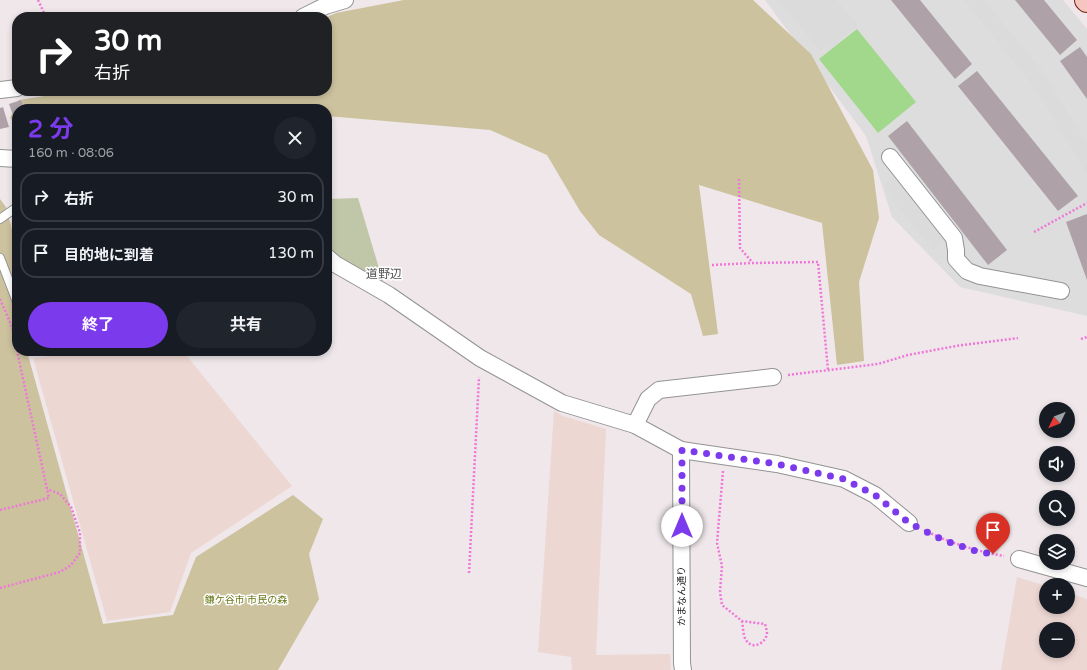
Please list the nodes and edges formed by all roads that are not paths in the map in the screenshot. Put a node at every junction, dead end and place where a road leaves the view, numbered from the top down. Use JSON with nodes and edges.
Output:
{"nodes":[{"id":1,"x":345,"y":0,"type":"edge"},
{"id":2,"x":313,"y":12,"type":"edge"},
{"id":3,"x":12,"y":89,"type":"edge"},
{"id":4,"x":0,"y":90,"type":"edge"},
{"id":5,"x":890,"y":157,"type":"dead end"},
{"id":6,"x":0,"y":158,"type":"edge"},
{"id":7,"x":12,"y":159,"type":"edge"},
{"id":8,"x":12,"y":211,"type":"edge"},
{"id":9,"x":0,"y":219,"type":"edge"},
{"id":10,"x":0,"y":258,"type":"edge"},
{"id":11,"x":332,"y":261,"type":"edge"},
{"id":12,"x":12,"y":289,"type":"edge"},
{"id":13,"x":1061,"y":291,"type":"dead end"},
{"id":14,"x":773,"y":377,"type":"road end"},
{"id":15,"x":635,"y":425,"type":"junction"},
{"id":16,"x":682,"y":450,"type":"junction"},
{"id":17,"x":909,"y":523,"type":"road end"},
{"id":18,"x":1019,"y":559,"type":"road end"},
{"id":19,"x":1087,"y":578,"type":"edge"},
{"id":20,"x":683,"y":670,"type":"edge"}],
"edges":[{"from":1,"to":2,"type":"street"},
{"from":3,"to":4,"type":"street"},
{"from":5,"to":13,"type":"street"},
{"from":6,"to":7,"type":"street"},
{"from":8,"to":9,"type":"lane"},
{"from":10,"to":12,"type":"lane"},
{"from":11,"to":15,"type":"street"},
{"from":14,"to":15,"type":"street"},
{"from":15,"to":16,"type":"street"},
{"from":16,"to":17,"type":"street"},
{"from":16,"to":20,"type":"street","name":"かまなん通り"},
{"from":18,"to":19,"type":"street"}]}
